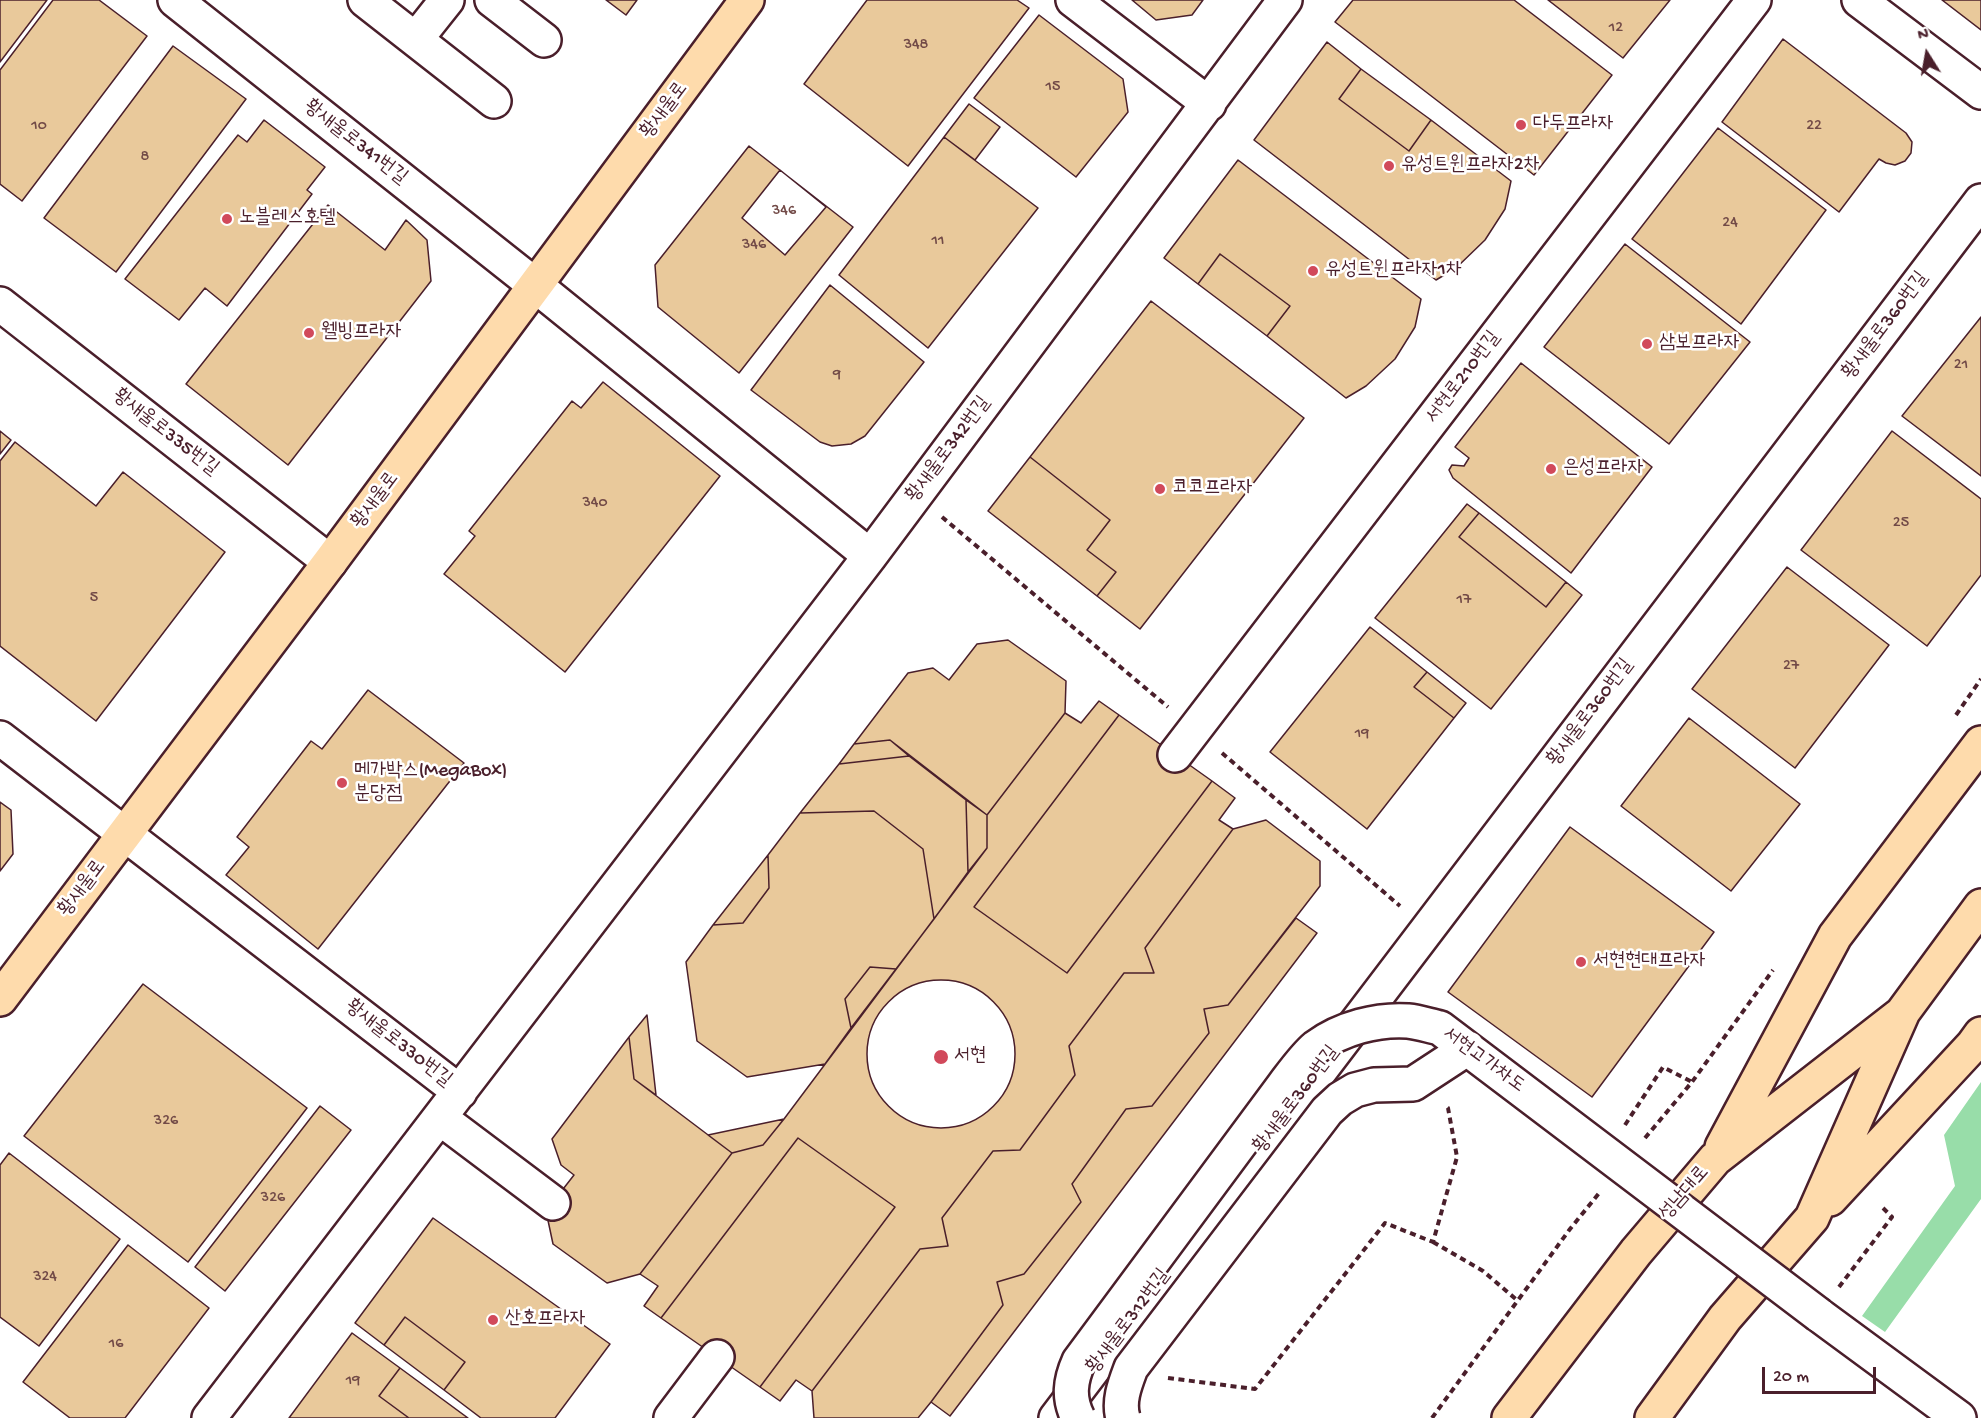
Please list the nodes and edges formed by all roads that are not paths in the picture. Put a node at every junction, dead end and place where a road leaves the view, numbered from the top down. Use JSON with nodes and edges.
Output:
{"nodes":[{"id":1,"x":365,"y":0,"type":"edge"},
{"id":2,"x":447,"y":0,"type":"edge"},
{"id":3,"x":492,"y":0,"type":"edge"},
{"id":4,"x":747,"y":0,"type":"edge"},
{"id":5,"x":1073,"y":0,"type":"edge"},
{"id":6,"x":1286,"y":0,"type":"edge"},
{"id":7,"x":1754,"y":0,"type":"edge"},
{"id":8,"x":1858,"y":0,"type":"edge"},
{"id":9,"x":183,"y":2,"type":"edge"},
{"id":10,"x":416,"y":39,"type":"junction"},
{"id":11,"x":544,"y":40,"type":"dead end"},
{"id":12,"x":1981,"y":92,"type":"edge"},
{"id":13,"x":494,"y":101,"type":"dead end"},
{"id":14,"x":1209,"y":104,"type":"junction"},
{"id":15,"x":1981,"y":201,"type":"edge"},
{"id":16,"x":536,"y":286,"type":"junction"},
{"id":17,"x":0,"y":304,"type":"edge"},
{"id":18,"x":870,"y":556,"type":"junction"},
{"id":19,"x":330,"y":562,"type":"junction"},
{"id":20,"x":0,"y":738,"type":"edge"},
{"id":21,"x":1981,"y":743,"type":"edge"},
{"id":22,"x":1175,"y":755,"type":"dead end"},
{"id":23,"x":124,"y":834,"type":"junction"},
{"id":24,"x":1981,"y":906,"type":"edge"},
{"id":25,"x":0,"y":999,"type":"edge"},
{"id":26,"x":1903,"y":1012,"type":"junction"},
{"id":27,"x":1981,"y":1034,"type":"edge"},
{"id":28,"x":1468,"y":1048,"type":"junction"},
{"id":29,"x":460,"y":1092,"type":"junction"},
{"id":30,"x":440,"y":1118,"type":"junction"},
{"id":31,"x":1716,"y":1159,"type":"junction"},
{"id":32,"x":553,"y":1203,"type":"dead end"},
{"id":33,"x":1812,"y":1218,"type":"junction"},
{"id":34,"x":1202,"y":1225,"type":"joint"},
{"id":35,"x":717,"y":1357,"type":"dead end"},
{"id":36,"x":209,"y":1418,"type":"edge"},
{"id":37,"x":671,"y":1418,"type":"edge"},
{"id":38,"x":1056,"y":1418,"type":"edge"},
{"id":39,"x":1078,"y":1418,"type":"edge"},
{"id":40,"x":1123,"y":1418,"type":"edge"},
{"id":41,"x":1509,"y":1418,"type":"edge"},
{"id":42,"x":1652,"y":1418,"type":"edge"},
{"id":43,"x":1959,"y":1418,"type":"edge"}],
"edges":[{"from":1,"to":10,"type":"street"},
{"from":2,"to":10,"type":"street"},
{"from":3,"to":11,"type":"street"},
{"from":4,"to":16,"type":"main road","name":"황새울로"},
{"from":5,"to":14,"type":"street"},
{"from":6,"to":14,"type":"street","name":"황새울로342번길"},
{"from":7,"to":22,"type":"street","name":"서현로210번길"},
{"from":8,"to":12,"type":"street"},
{"from":9,"to":16,"type":"street","name":"황새울로341번길"},
{"from":10,"to":13,"type":"street"},
{"from":14,"to":18,"type":"street","name":"황새울로342번길"},
{"from":15,"to":34,"type":"street","name":"황새울로360번길"},
{"from":16,"to":18,"type":"street"},
{"from":16,"to":19,"type":"main road","name":"황새울로"},
{"from":17,"to":19,"type":"street","name":"황새울로335번길"},
{"from":18,"to":29,"type":"street","name":"황새울로342번길"},
{"from":19,"to":23,"type":"main road","name":"황새울로"},
{"from":20,"to":23,"type":"street","name":"황새울로330번길"},
{"from":21,"to":31,"type":"main road"},
{"from":23,"to":25,"type":"main road","name":"황새울로"},
{"from":23,"to":29,"type":"street","name":"황새울로330번길"},
{"from":24,"to":26,"type":"main road","name":"성남대로"},
{"from":26,"to":31,"type":"main road","name":"성남대로"},
{"from":26,"to":33,"type":"main road","name":"성남대로"},
{"from":27,"to":33,"type":"main road"},
{"from":28,"to":39,"type":"street","name":"서현고가차도","bridge":true},
{"from":28,"to":40,"type":"street","bridge":true},
{"from":28,"to":43,"type":"street","name":"서현고가차도","bridge":true},
{"from":29,"to":30,"type":"street","name":"황새울로330번길"},
{"from":30,"to":32,"type":"street"},
{"from":30,"to":36,"type":"street","name":"황새울로330번길"},
{"from":31,"to":41,"type":"main road","name":"성남대로"},
{"from":33,"to":42,"type":"main road","name":"성남대로"},
{"from":34,"to":38,"type":"street","name":"황새울로312번길"},
{"from":35,"to":37,"type":"street"}]}
